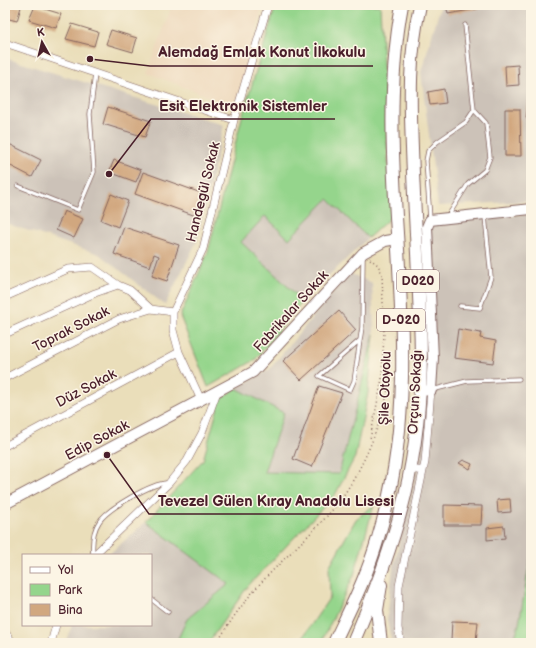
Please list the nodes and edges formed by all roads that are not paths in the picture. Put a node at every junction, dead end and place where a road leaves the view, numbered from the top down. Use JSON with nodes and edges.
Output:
{"nodes":[{"id":1,"x":268,"y":5,"type":"edge"},
{"id":2,"x":402,"y":5,"type":"edge"},
{"id":3,"x":420,"y":5,"type":"edge"},
{"id":4,"x":465,"y":24,"type":"dead end"},
{"id":5,"x":5,"y":43,"type":"edge"},
{"id":6,"x":95,"y":73,"type":"junction"},
{"id":7,"x":474,"y":110,"type":"junction"},
{"id":8,"x":234,"y":120,"type":"junction"},
{"id":9,"x":18,"y":186,"type":"dead end"},
{"id":10,"x":531,"y":209,"type":"edge"},
{"id":11,"x":485,"y":213,"type":"junction"},
{"id":12,"x":448,"y":217,"type":"junction"},
{"id":13,"x":430,"y":220,"type":"junction"},
{"id":14,"x":397,"y":239,"type":"junction"},
{"id":15,"x":363,"y":253,"type":"junction"},
{"id":16,"x":118,"y":285,"type":"junction"},
{"id":17,"x":5,"y":297,"type":"edge"},
{"id":18,"x":460,"y":306,"type":"dead end"},
{"id":19,"x":151,"y":309,"type":"junction"},
{"id":20,"x":173,"y":312,"type":"junction"},
{"id":21,"x":5,"y":334,"type":"edge"},
{"id":22,"x":360,"y":340,"type":"junction"},
{"id":23,"x":179,"y":352,"type":"junction"},
{"id":24,"x":5,"y":378,"type":"edge"},
{"id":25,"x":519,"y":379,"type":"dead end"},
{"id":26,"x":425,"y":391,"type":"junction"},
{"id":27,"x":217,"y":392,"type":"junction"},
{"id":28,"x":201,"y":400,"type":"junction"},
{"id":29,"x":5,"y":446,"type":"edge"},
{"id":30,"x":410,"y":468,"type":"junction"},
{"id":31,"x":423,"y":471,"type":"junction"},
{"id":32,"x":169,"y":483,"type":"junction"},
{"id":33,"x":5,"y":504,"type":"edge"},
{"id":34,"x":95,"y":554,"type":"edge"},
{"id":35,"x":96,"y":554,"type":"edge"},
{"id":36,"x":386,"y":554,"type":"junction"},
{"id":37,"x":152,"y":600,"type":"edge"},
{"id":38,"x":168,"y":612,"type":"dead end"},
{"id":39,"x":56,"y":626,"type":"edge"},
{"id":40,"x":342,"y":627,"type":"junction"},
{"id":41,"x":5,"y":632,"type":"edge"},
{"id":42,"x":13,"y":643,"type":"edge"},
{"id":43,"x":50,"y":643,"type":"edge"},
{"id":44,"x":334,"y":643,"type":"edge"},
{"id":45,"x":352,"y":643,"type":"edge"},
{"id":46,"x":381,"y":643,"type":"edge"},
{"id":47,"x":401,"y":643,"type":"edge"}],
"edges":[{"from":1,"to":8,"type":"street","name":"Handegül Sokak"},
{"from":2,"to":14,"type":"highway","name":"Şile Otoyolu","number":"D-020"},
{"from":3,"to":26,"type":"highway","number":"D020"},
{"from":4,"to":7,"type":"lane"},
{"from":5,"to":6,"type":"street"},
{"from":6,"to":8,"type":"street"},
{"from":6,"to":9,"type":"lane"},
{"from":7,"to":12,"type":"lane"},
{"from":7,"to":13,"type":"lane"},
{"from":8,"to":20,"type":"street","name":"Handegül Sokak"},
{"from":10,"to":11,"type":"main road"},
{"from":11,"to":12,"type":"main road"},
{"from":11,"to":18,"type":"lane"},
{"from":12,"to":13,"type":"main road"},
{"from":13,"to":26,"type":"main road","name":"Orçun Sokağı"},
{"from":14,"to":15,"type":"main road","name":"Fabrikalar Sokak"},
{"from":14,"to":40,"type":"highway","name":"Şile Otoyolu","number":"D-020"},
{"from":15,"to":22,"type":"lane"},
{"from":15,"to":27,"type":"main road","name":"Fabrikalar Sokak"},
{"from":16,"to":17,"type":"street"},
{"from":16,"to":19,"type":"street"},
{"from":16,"to":21,"type":"street"},
{"from":19,"to":20,"type":"street"},
{"from":19,"to":24,"type":"street","name":"Toprak Sokak"},
{"from":20,"to":23,"type":"street","name":"Handegül Sokak"},
{"from":22,"to":22,"type":"lane"},
{"from":23,"to":28,"type":"street","name":"Handegül Sokak"},
{"from":23,"to":29,"type":"street","name":"Düz Sokak"},
{"from":25,"to":26,"type":"lane"},
{"from":26,"to":30,"type":"highway","number":"D020"},
{"from":26,"to":31,"type":"street","name":"Orçun Sokağı"},
{"from":27,"to":28,"type":"main road","name":"Fabrikalar Sokak"},
{"from":27,"to":32,"type":"street"},
{"from":28,"to":33,"type":"main road","name":"Edip Sokak"},
{"from":30,"to":31,"type":"street"},
{"from":30,"to":36,"type":"highway","number":"D020"},
{"from":31,"to":47,"type":"street","name":"Orçun Sokağı"},
{"from":32,"to":34,"type":"lane"},
{"from":32,"to":35,"type":"street"},
{"from":36,"to":45,"type":"highway"},
{"from":36,"to":46,"type":"highway"},
{"from":37,"to":38,"type":"lane"},
{"from":39,"to":43,"type":"street"},
{"from":40,"to":44,"type":"highway","name":"Şile Otoyolu"},
{"from":40,"to":45,"type":"highway"},
{"from":41,"to":42,"type":"street"}]}
